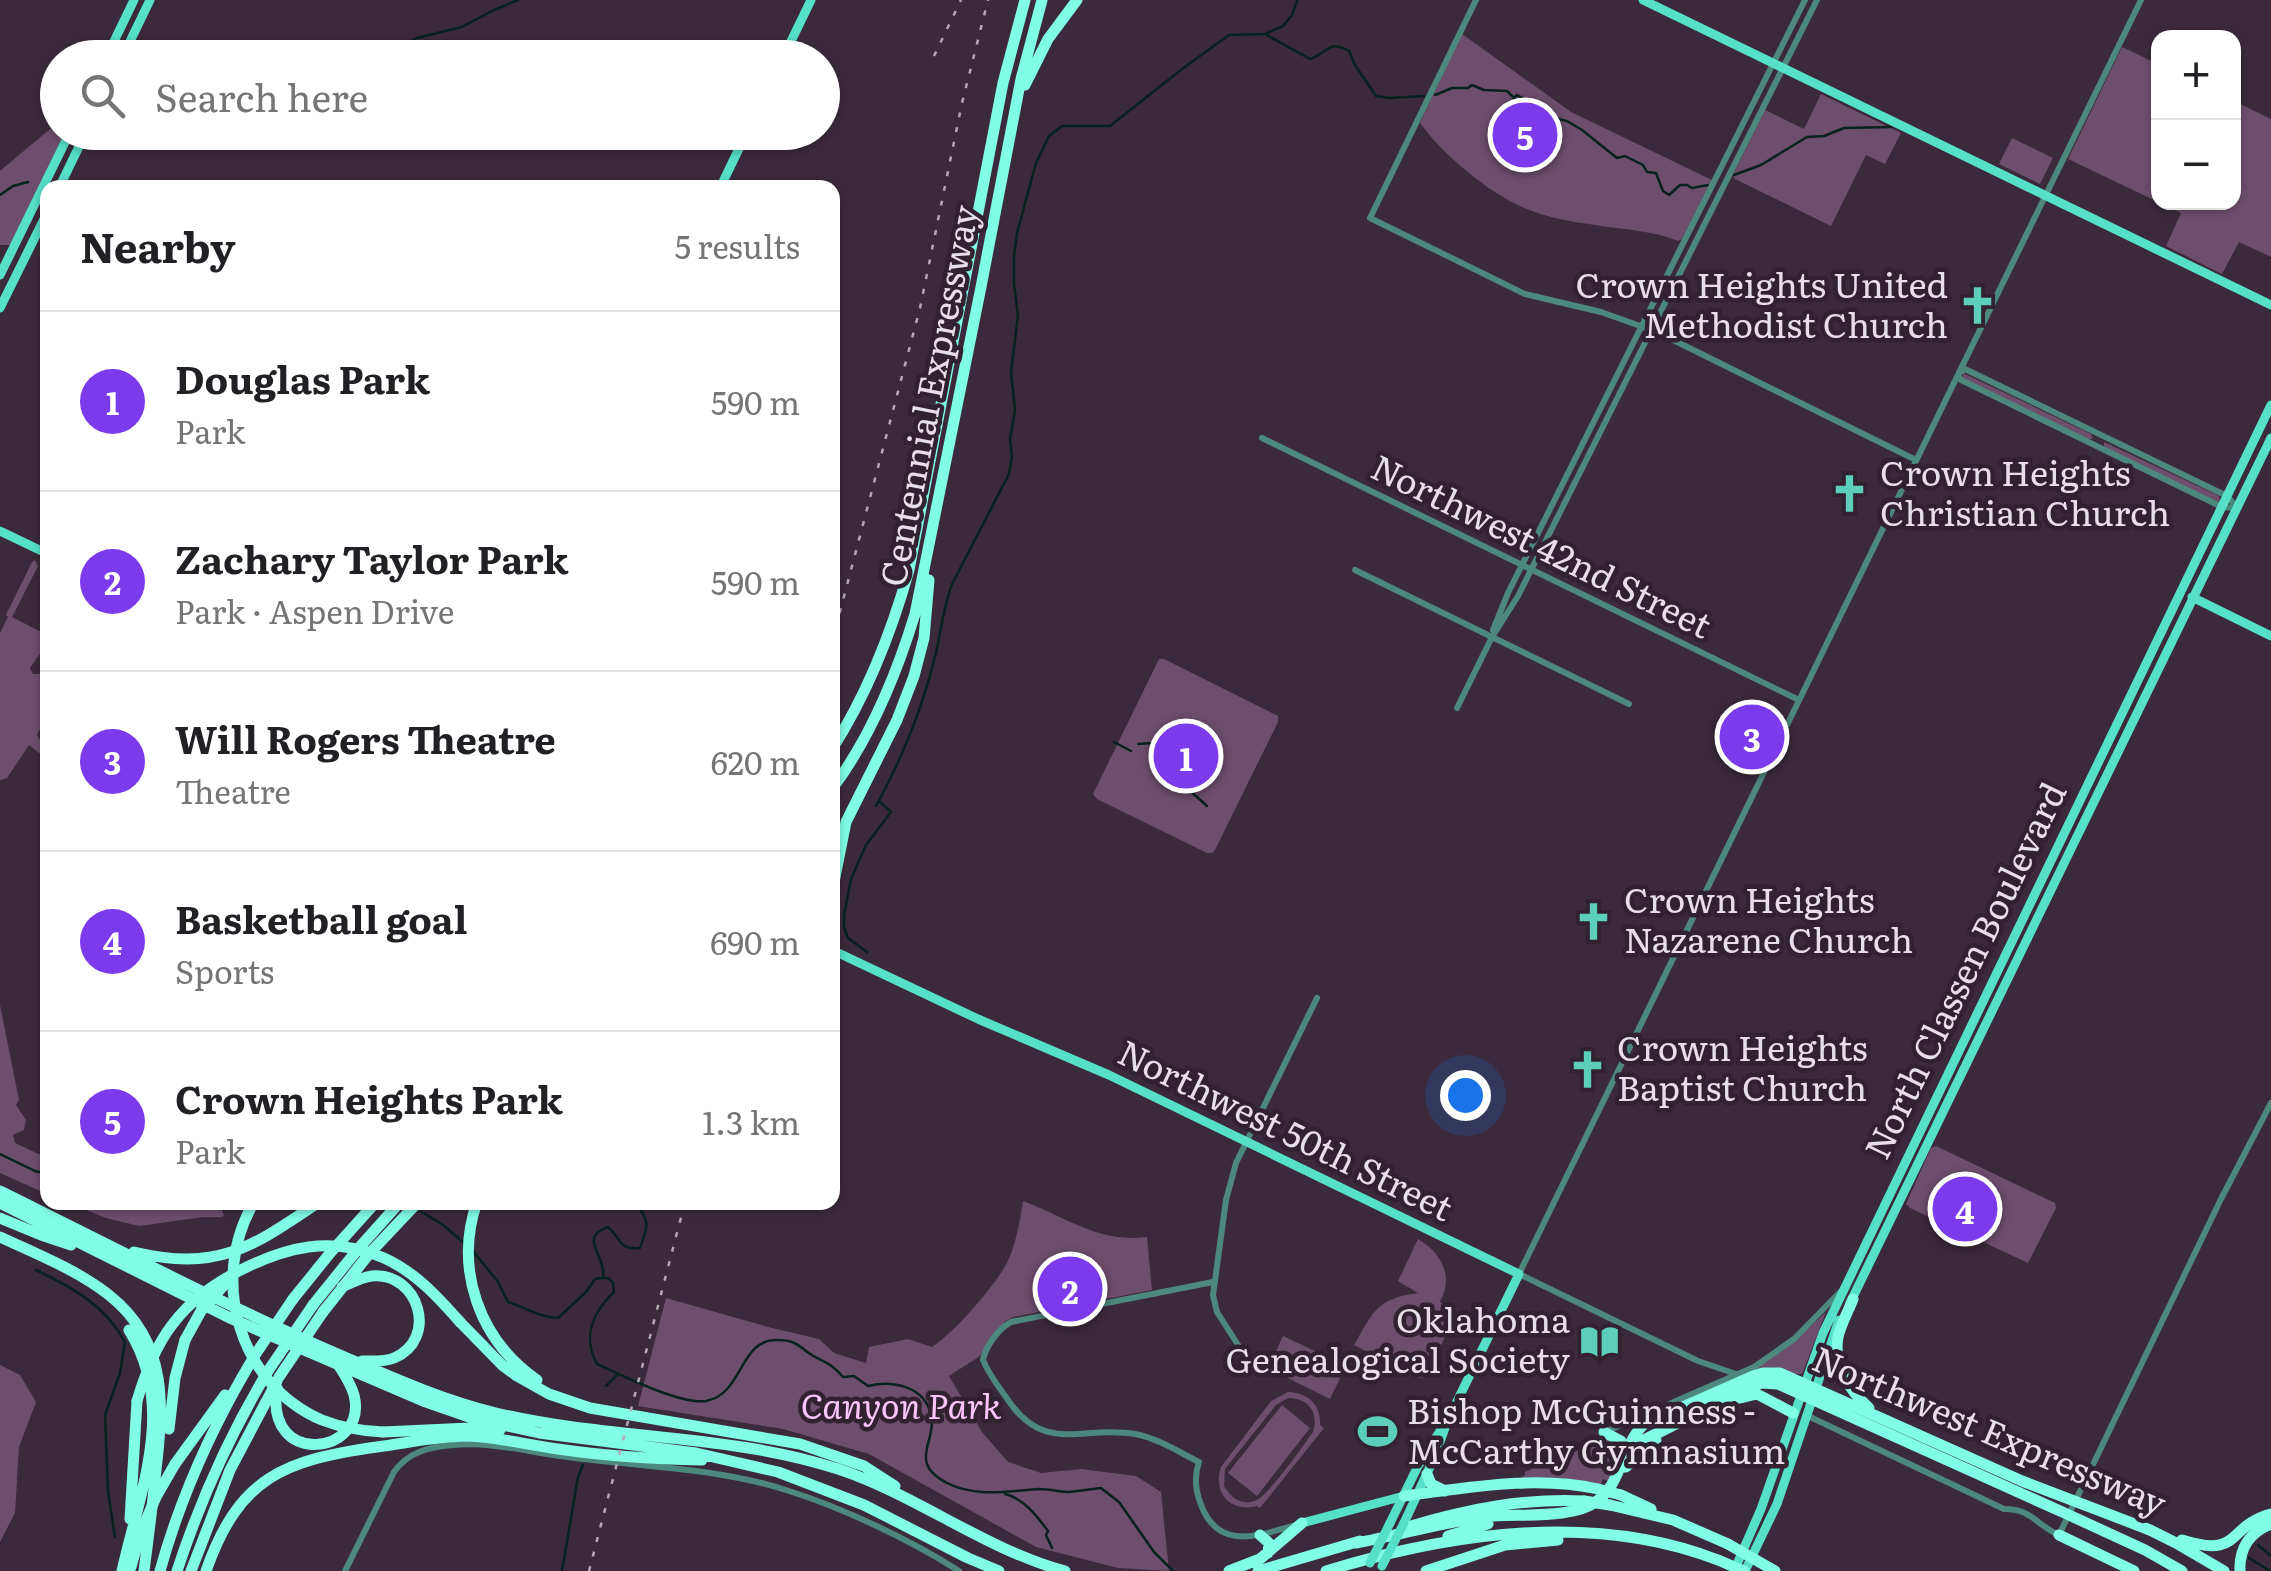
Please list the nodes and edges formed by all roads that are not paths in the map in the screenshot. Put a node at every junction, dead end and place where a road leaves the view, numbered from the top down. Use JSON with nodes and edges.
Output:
{"nodes":[{"id":1,"x":134,"y":0,"type":"edge"},
{"id":2,"x":150,"y":0,"type":"edge"},
{"id":3,"x":812,"y":0,"type":"edge"},
{"id":4,"x":1024,"y":0,"type":"edge"},
{"id":5,"x":1042,"y":0,"type":"edge"},
{"id":6,"x":1077,"y":0,"type":"edge"},
{"id":7,"x":1476,"y":0,"type":"edge"},
{"id":8,"x":1643,"y":0,"type":"edge"},
{"id":9,"x":1806,"y":0,"type":"edge"},
{"id":10,"x":1817,"y":0,"type":"edge"},
{"id":11,"x":2142,"y":0,"type":"edge"},
{"id":12,"x":115,"y":40,"type":"edge"},
{"id":13,"x":131,"y":40,"type":"edge"},
{"id":14,"x":793,"y":40,"type":"edge"},
{"id":15,"x":1779,"y":66,"type":"junction"},
{"id":16,"x":1015,"y":107,"type":"junction"},
{"id":17,"x":62,"y":150,"type":"edge"},
{"id":18,"x":77,"y":150,"type":"edge"},
{"id":19,"x":738,"y":150,"type":"edge"},
{"id":20,"x":47,"y":180,"type":"edge"},
{"id":21,"x":63,"y":180,"type":"edge"},
{"id":22,"x":724,"y":180,"type":"edge"},
{"id":23,"x":40,"y":194,"type":"edge"},
{"id":24,"x":2045,"y":194,"type":"junction"},
{"id":25,"x":40,"y":226,"type":"edge"},
{"id":26,"x":0,"y":274,"type":"edge"},
{"id":27,"x":2271,"y":304,"type":"edge"},
{"id":28,"x":0,"y":308,"type":"edge"},
{"id":29,"x":1642,"y":328,"type":"junction"},
{"id":30,"x":1652,"y":330,"type":"junction"},
{"id":31,"x":1958,"y":374,"type":"junction"},
{"id":32,"x":2271,"y":405,"type":"edge"},
{"id":33,"x":1262,"y":438,"type":"dead end"},
{"id":34,"x":2271,"y":438,"type":"edge"},
{"id":35,"x":1916,"y":460,"type":"junction"},
{"id":36,"x":2227,"y":496,"type":"junction"},
{"id":37,"x":2222,"y":507,"type":"junction"},
{"id":38,"x":2237,"y":508,"type":"junction"},
{"id":39,"x":936,"y":511,"type":"junction"},
{"id":40,"x":0,"y":531,"type":"edge"},
{"id":41,"x":40,"y":550,"type":"edge"},
{"id":42,"x":1522,"y":566,"type":"junction"},
{"id":43,"x":1355,"y":570,"type":"dead end"},
{"id":44,"x":1531,"y":570,"type":"junction"},
{"id":45,"x":2182,"y":590,"type":"junction"},
{"id":46,"x":2193,"y":598,"type":"junction"},
{"id":47,"x":2271,"y":636,"type":"edge"},
{"id":48,"x":1492,"y":637,"type":"junction"},
{"id":49,"x":1799,"y":700,"type":"junction"},
{"id":50,"x":1629,"y":704,"type":"dead end"},
{"id":51,"x":1457,"y":708,"type":"dead end"},
{"id":52,"x":840,"y":736,"type":"edge"},
{"id":53,"x":840,"y":777,"type":"edge"},
{"id":54,"x":840,"y":852,"type":"edge"},
{"id":55,"x":840,"y":954,"type":"edge"},
{"id":56,"x":1316,"y":998,"type":"dead end"},
{"id":57,"x":2271,"y":1103,"type":"edge"},
{"id":58,"x":1246,"y":1142,"type":"junction"},
{"id":59,"x":0,"y":1191,"type":"edge"},
{"id":60,"x":0,"y":1204,"type":"edge"},
{"id":61,"x":250,"y":1210,"type":"edge"},
{"id":62,"x":308,"y":1210,"type":"edge"},
{"id":63,"x":369,"y":1210,"type":"edge"},
{"id":64,"x":395,"y":1210,"type":"edge"},
{"id":65,"x":408,"y":1210,"type":"edge"},
{"id":66,"x":474,"y":1210,"type":"edge"},
{"id":67,"x":0,"y":1218,"type":"edge"},
{"id":68,"x":384,"y":1228,"type":"junction"},
{"id":69,"x":0,"y":1237,"type":"edge"},
{"id":70,"x":110,"y":1252,"type":"junction"},
{"id":71,"x":247,"y":1267,"type":"junction"},
{"id":72,"x":1518,"y":1274,"type":"junction"},
{"id":73,"x":84,"y":1278,"type":"junction"},
{"id":74,"x":1213,"y":1282,"type":"junction"},
{"id":75,"x":342,"y":1287,"type":"junction"},
{"id":76,"x":1844,"y":1288,"type":"junction"},
{"id":77,"x":1852,"y":1299,"type":"junction"},
{"id":78,"x":318,"y":1308,"type":"junction"},
{"id":79,"x":255,"y":1355,"type":"junction"},
{"id":80,"x":1247,"y":1359,"type":"dead end"},
{"id":81,"x":353,"y":1360,"type":"junction"},
{"id":82,"x":339,"y":1366,"type":"junction"},
{"id":83,"x":1712,"y":1368,"type":"junction"},
{"id":84,"x":274,"y":1374,"type":"junction"},
{"id":85,"x":1736,"y":1374,"type":"junction"},
{"id":86,"x":1753,"y":1376,"type":"junction"},
{"id":87,"x":1714,"y":1386,"type":"junction"},
{"id":88,"x":1808,"y":1390,"type":"junction"},
{"id":89,"x":574,"y":1403,"type":"junction"},
{"id":90,"x":1666,"y":1408,"type":"junction"},
{"id":91,"x":1703,"y":1409,"type":"junction"},
{"id":92,"x":1800,"y":1414,"type":"junction"},
{"id":93,"x":1876,"y":1414,"type":"junction"},
{"id":94,"x":1447,"y":1422,"type":"junction"},
{"id":95,"x":1604,"y":1432,"type":"joint"},
{"id":96,"x":539,"y":1433,"type":"junction"},
{"id":97,"x":1640,"y":1442,"type":"junction"},
{"id":98,"x":1625,"y":1453,"type":"junction"},
{"id":99,"x":736,"y":1461,"type":"junction"},
{"id":100,"x":1626,"y":1467,"type":"junction"},
{"id":101,"x":1427,"y":1474,"type":"junction"},
{"id":102,"x":1445,"y":1491,"type":"junction"},
{"id":103,"x":1383,"y":1501,"type":"junction"},
{"id":104,"x":2072,"y":1509,"type":"junction"},
{"id":105,"x":1402,"y":1512,"type":"junction"},
{"id":106,"x":2271,"y":1514,"type":"edge"},
{"id":107,"x":950,"y":1520,"type":"junction"},
{"id":108,"x":1672,"y":1520,"type":"junction"},
{"id":109,"x":1302,"y":1524,"type":"junction"},
{"id":110,"x":2271,"y":1524,"type":"edge"},
{"id":111,"x":2150,"y":1530,"type":"junction"},
{"id":112,"x":135,"y":1533,"type":"junction"},
{"id":113,"x":2059,"y":1535,"type":"junction"},
{"id":114,"x":1260,"y":1536,"type":"junction"},
{"id":115,"x":1617,"y":1536,"type":"junction"},
{"id":116,"x":1356,"y":1542,"type":"junction"},
{"id":117,"x":1426,"y":1545,"type":"junction"},
{"id":118,"x":1268,"y":1553,"type":"junction"},
{"id":119,"x":207,"y":1569,"type":"edge"},
{"id":120,"x":1373,"y":1569,"type":"edge"},
{"id":121,"x":122,"y":1571,"type":"edge"},
{"id":122,"x":130,"y":1571,"type":"edge"},
{"id":123,"x":145,"y":1571,"type":"edge"},
{"id":124,"x":160,"y":1571,"type":"edge"},
{"id":125,"x":177,"y":1571,"type":"edge"},
{"id":126,"x":192,"y":1571,"type":"edge"},
{"id":127,"x":345,"y":1571,"type":"edge"},
{"id":128,"x":959,"y":1571,"type":"edge"},
{"id":129,"x":998,"y":1571,"type":"edge"},
{"id":130,"x":1065,"y":1571,"type":"edge"},
{"id":131,"x":1228,"y":1571,"type":"edge"},
{"id":132,"x":1258,"y":1571,"type":"edge"},
{"id":133,"x":1326,"y":1571,"type":"edge"},
{"id":134,"x":1426,"y":1571,"type":"edge"},
{"id":135,"x":1734,"y":1571,"type":"edge"},
{"id":136,"x":1744,"y":1571,"type":"edge"},
{"id":137,"x":1775,"y":1571,"type":"edge"},
{"id":138,"x":2134,"y":1571,"type":"edge"},
{"id":139,"x":2182,"y":1571,"type":"edge"},
{"id":140,"x":2224,"y":1571,"type":"edge"},
{"id":141,"x":2240,"y":1571,"type":"edge"}],
"edges":[{"from":1,"to":12,"type":"main road"},
{"from":2,"to":13,"type":"main road"},
{"from":3,"to":14,"type":"main road"},
{"from":4,"to":52,"type":"highway","name":"Centennial Expressway"},
{"from":5,"to":16,"type":"highway","name":"Centennial Expressway"},
{"from":6,"to":16,"type":"highway"},
{"from":7,"to":29,"type":"street"},
{"from":8,"to":15,"type":"main road"},
{"from":9,"to":15,"type":"street"},
{"from":10,"to":15,"type":"street"},
{"from":11,"to":24,"type":"street"},
{"from":15,"to":24,"type":"main road"},
{"from":15,"to":29,"type":"street"},
{"from":15,"to":30,"type":"street"},
{"from":16,"to":39,"type":"highway","name":"Centennial Expressway"},
{"from":17,"to":20,"type":"main road"},
{"from":18,"to":21,"type":"main road"},
{"from":19,"to":22,"type":"main road"},
{"from":23,"to":26,"type":"main road"},
{"from":24,"to":27,"type":"main road"},
{"from":24,"to":31,"type":"street"},
{"from":25,"to":28,"type":"main road"},
{"from":29,"to":30,"type":"street"},
{"from":29,"to":42,"type":"street"},
{"from":30,"to":35,"type":"street"},
{"from":30,"to":44,"type":"street"},
{"from":31,"to":35,"type":"street"},
{"from":31,"to":36,"type":"street"},
{"from":31,"to":37,"type":"street"},
{"from":32,"to":36,"type":"main road","name":"North Classen Boulevard"},
{"from":33,"to":42,"type":"street","name":"Northwest 42nd Street"},
{"from":34,"to":38,"type":"main road","name":"North Classen Boulevard"},
{"from":35,"to":49,"type":"street"},
{"from":36,"to":37,"type":"main road","name":"North Classen Boulevard"},
{"from":36,"to":38,"type":"street"},
{"from":37,"to":38,"type":"street"},
{"from":37,"to":45,"type":"main road","name":"North Classen Boulevard"},
{"from":38,"to":46,"type":"main road","name":"North Classen Boulevard"},
{"from":39,"to":53,"type":"highway","name":"Centennial Expressway"},
{"from":39,"to":54,"type":"highway"},
{"from":40,"to":41,"type":"main road"},
{"from":42,"to":44,"type":"street","name":"Northwest 42nd Street"},
{"from":42,"to":48,"type":"street"},
{"from":43,"to":48,"type":"street"},
{"from":44,"to":48,"type":"street"},
{"from":44,"to":49,"type":"street","name":"Northwest 42nd Street"},
{"from":45,"to":46,"type":"main road"},
{"from":45,"to":76,"type":"main road","name":"North Classen Boulevard"},
{"from":46,"to":47,"type":"main road"},
{"from":46,"to":77,"type":"main road","name":"North Classen Boulevard"},
{"from":48,"to":50,"type":"street"},
{"from":48,"to":51,"type":"street"},
{"from":49,"to":72,"type":"street"},
{"from":55,"to":58,"type":"main road","name":"Northwest 50th Street"},
{"from":56,"to":58,"type":"street"},
{"from":57,"to":104,"type":"street"},
{"from":58,"to":72,"type":"main road","name":"Northwest 50th Street"},
{"from":58,"to":74,"type":"street"},
{"from":59,"to":70,"type":"highway"},
{"from":60,"to":70,"type":"highway"},
{"from":61,"to":96,"type":"highway","bridge":true},
{"from":62,"to":70,"type":"highway"},
{"from":63,"to":79,"type":"highway","bridge":true},
{"from":64,"to":68,"type":"highway"},
{"from":65,"to":68,"type":"highway"},
{"from":66,"to":89,"type":"highway"},
{"from":67,"to":70,"type":"highway"},
{"from":68,"to":75,"type":"highway"},
{"from":68,"to":78,"type":"highway"},
{"from":69,"to":73,"type":"highway"},
{"from":70,"to":81,"type":"highway"},
{"from":70,"to":82,"type":"highway"},
{"from":71,"to":89,"type":"highway","bridge":true},
{"from":71,"to":112,"type":"highway","bridge":true},
{"from":71,"to":123,"type":"highway","bridge":true},
{"from":72,"to":83,"type":"street","name":"Northwest 50th Street"},
{"from":72,"to":94,"type":"main road"},
{"from":73,"to":112,"type":"highway"},
{"from":73,"to":123,"type":"highway"},
{"from":74,"to":80,"type":"street"},
{"from":74,"to":114,"type":"street"},
{"from":75,"to":78,"type":"highway"},
{"from":75,"to":81,"type":"highway"},
{"from":76,"to":85,"type":"street"},
{"from":76,"to":88,"type":"main road","name":"North Classen Boulevard"},
{"from":77,"to":88,"type":"main road","name":"North Classen Boulevard"},
{"from":77,"to":93,"type":"highway"},
{"from":78,"to":84,"type":"highway","bridge":true},
{"from":79,"to":112,"type":"highway","bridge":true},
{"from":79,"to":124,"type":"highway"},
{"from":81,"to":107,"type":"highway"},
{"from":82,"to":84,"type":"highway"},
{"from":82,"to":96,"type":"highway"},
{"from":83,"to":85,"type":"street","name":"Northwest 50th Street"},
{"from":83,"to":87,"type":"street"},
{"from":84,"to":125,"type":"highway"},
{"from":84,"to":126,"type":"highway"},
{"from":85,"to":86,"type":"highway"},
{"from":85,"to":87,"type":"street"},
{"from":86,"to":88,"type":"highway","name":"Northwest Expressway"},
{"from":86,"to":90,"type":"highway","name":"Northwest Expressway"},
{"from":87,"to":90,"type":"street"},
{"from":88,"to":91,"type":"highway","name":"Northwest Expressway"},
{"from":88,"to":92,"type":"main road","name":"North Classen Boulevard"},
{"from":88,"to":93,"type":"highway","name":"Northwest Expressway"},
{"from":88,"to":104,"type":"highway","name":"Northwest Expressway"},
{"from":89,"to":107,"type":"highway"},
{"from":90,"to":91,"type":"highway"},
{"from":90,"to":95,"type":"street"},
{"from":90,"to":97,"type":"highway"},
{"from":90,"to":98,"type":"highway"},
{"from":91,"to":97,"type":"highway","name":"Northwest Expressway"},
{"from":92,"to":100,"type":"highway"},
{"from":92,"to":113,"type":"street"},
{"from":92,"to":135,"type":"main road","name":"North Classen Boulevard"},
{"from":92,"to":136,"type":"main road","name":"North Classen Boulevard"},
{"from":93,"to":104,"type":"highway","name":"Northwest Expressway"},
{"from":94,"to":101,"type":"main road"},
{"from":94,"to":105,"type":"main road"},
{"from":95,"to":98,"type":"highway"},
{"from":96,"to":99,"type":"highway"},
{"from":97,"to":100,"type":"highway"},
{"from":98,"to":116,"type":"highway"},
{"from":99,"to":119,"type":"highway"},
{"from":99,"to":129,"type":"highway"},
{"from":100,"to":117,"type":"highway"},
{"from":101,"to":102,"type":"highway"},
{"from":101,"to":105,"type":"main road"},
{"from":102,"to":105,"type":"highway"},
{"from":102,"to":108,"type":"highway","bridge":true},
{"from":103,"to":105,"type":"main road"},
{"from":103,"to":105,"type":"main road"},
{"from":103,"to":109,"type":"main road"},
{"from":104,"to":111,"type":"highway","name":"Northwest Expressway"},
{"from":104,"to":113,"type":"street"},
{"from":104,"to":139,"type":"highway","name":"Northwest Expressway"},
{"from":105,"to":120,"type":"main road","bridge":true},
{"from":106,"to":111,"type":"highway"},
{"from":107,"to":130,"type":"highway"},
{"from":108,"to":116,"type":"highway","bridge":true},
{"from":108,"to":137,"type":"highway","bridge":true},
{"from":109,"to":114,"type":"street"},
{"from":109,"to":118,"type":"highway"},
{"from":110,"to":141,"type":"highway"},
{"from":111,"to":140,"type":"highway","name":"Northwest Expressway"},
{"from":112,"to":121,"type":"highway"},
{"from":112,"to":122,"type":"highway"},
{"from":113,"to":138,"type":"highway"},
{"from":114,"to":118,"type":"highway"},
{"from":115,"to":117,"type":"highway"},
{"from":115,"to":134,"type":"highway"},
{"from":115,"to":136,"type":"highway","bridge":true},
{"from":116,"to":132,"type":"highway"},
{"from":117,"to":133,"type":"highway"},
{"from":118,"to":131,"type":"highway"},
{"from":127,"to":128,"type":"street"}]}
